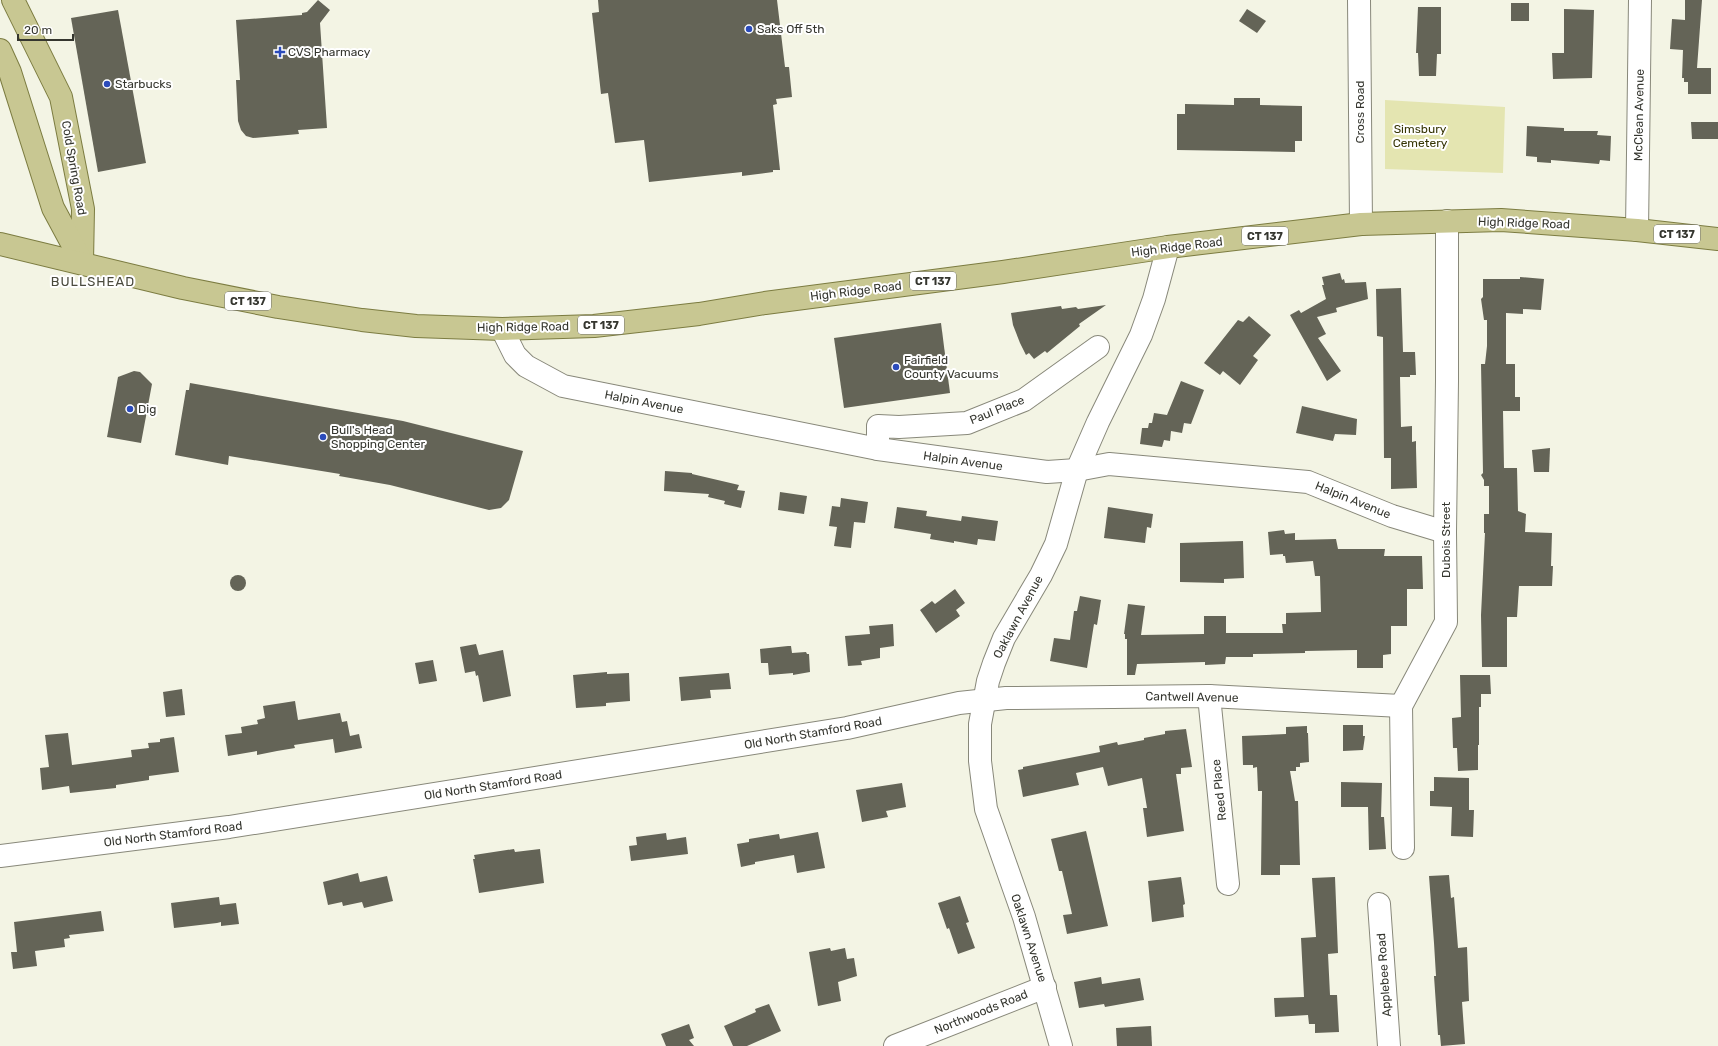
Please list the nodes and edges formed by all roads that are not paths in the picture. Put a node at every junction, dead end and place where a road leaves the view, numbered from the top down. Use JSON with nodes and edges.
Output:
{"nodes":[{"id":1,"x":13,"y":0,"type":"edge"},
{"id":2,"x":1359,"y":0,"type":"edge"},
{"id":3,"x":1640,"y":0,"type":"edge"},
{"id":4,"x":0,"y":50,"type":"edge"},
{"id":5,"x":1447,"y":222,"type":"junction"},
{"id":6,"x":1361,"y":224,"type":"junction"},
{"id":7,"x":1637,"y":230,"type":"junction"},
{"id":8,"x":1718,"y":239,"type":"edge"},
{"id":9,"x":0,"y":244,"type":"edge"},
{"id":10,"x":1168,"y":247,"type":"junction"},
{"id":11,"x":82,"y":263,"type":"junction"},
{"id":12,"x":502,"y":329,"type":"junction"},
{"id":13,"x":1098,"y":347,"type":"dead end"},
{"id":14,"x":878,"y":449,"type":"junction"},
{"id":15,"x":1077,"y":470,"type":"junction"},
{"id":16,"x":1445,"y":532,"type":"junction"},
{"id":17,"x":1209,"y":696,"type":"junction"},
{"id":18,"x":984,"y":701,"type":"junction"},
{"id":19,"x":1401,"y":706,"type":"junction"},
{"id":20,"x":1403,"y":848,"type":"dead end"},
{"id":21,"x":0,"y":856,"type":"edge"},
{"id":22,"x":1228,"y":884,"type":"dead end"},
{"id":23,"x":1379,"y":904,"type":"dead end"},
{"id":24,"x":1045,"y":987,"type":"junction"},
{"id":25,"x":895,"y":1046,"type":"edge"},
{"id":26,"x":1061,"y":1046,"type":"edge"},
{"id":27,"x":1388,"y":1046,"type":"edge"}],
"edges":[{"from":1,"to":11,"type":"main road","name":"Cold Spring Road"},
{"from":2,"to":6,"type":"street","name":"Cross Road"},
{"from":3,"to":7,"type":"street","name":"McClean Avenue"},
{"from":4,"to":11,"type":"main road","name":"Cold Spring Road"},
{"from":5,"to":6,"type":"main road","name":"High Ridge Road","number":"CT 137"},
{"from":5,"to":7,"type":"main road","name":"High Ridge Road","number":"CT 137"},
{"from":5,"to":16,"type":"street","name":"Dubois Street"},
{"from":6,"to":10,"type":"main road","name":"High Ridge Road","number":"CT 137"},
{"from":7,"to":8,"type":"main road","name":"High Ridge Road","number":"CT 137"},
{"from":9,"to":11,"type":"main road","name":"High Ridge Road"},
{"from":10,"to":12,"type":"main road","name":"High Ridge Road","number":"CT 137"},
{"from":10,"to":15,"type":"street","name":"Oaklawn Avenue"},
{"from":11,"to":12,"type":"main road","name":"High Ridge Road","number":"CT 137"},
{"from":12,"to":14,"type":"street","name":"Halpin Avenue"},
{"from":13,"to":14,"type":"street","name":"Paul Place"},
{"from":14,"to":15,"type":"street","name":"Halpin Avenue"},
{"from":15,"to":16,"type":"street","name":"Halpin Avenue"},
{"from":15,"to":18,"type":"street","name":"Oaklawn Avenue"},
{"from":16,"to":19,"type":"street","name":"Dubois Street"},
{"from":17,"to":18,"type":"street","name":"Cantwell Avenue"},
{"from":17,"to":19,"type":"street","name":"Cantwell Avenue"},
{"from":17,"to":22,"type":"street","name":"Reed Place"},
{"from":18,"to":21,"type":"street","name":"Old North Stamford Road"},
{"from":18,"to":24,"type":"street","name":"Oaklawn Avenue"},
{"from":19,"to":20,"type":"street","name":"Dubois Street"},
{"from":23,"to":27,"type":"street","name":"Applebee Road"},
{"from":24,"to":25,"type":"street","name":"Northwoods Road"},
{"from":24,"to":26,"type":"street","name":"Oaklawn Avenue"}]}
